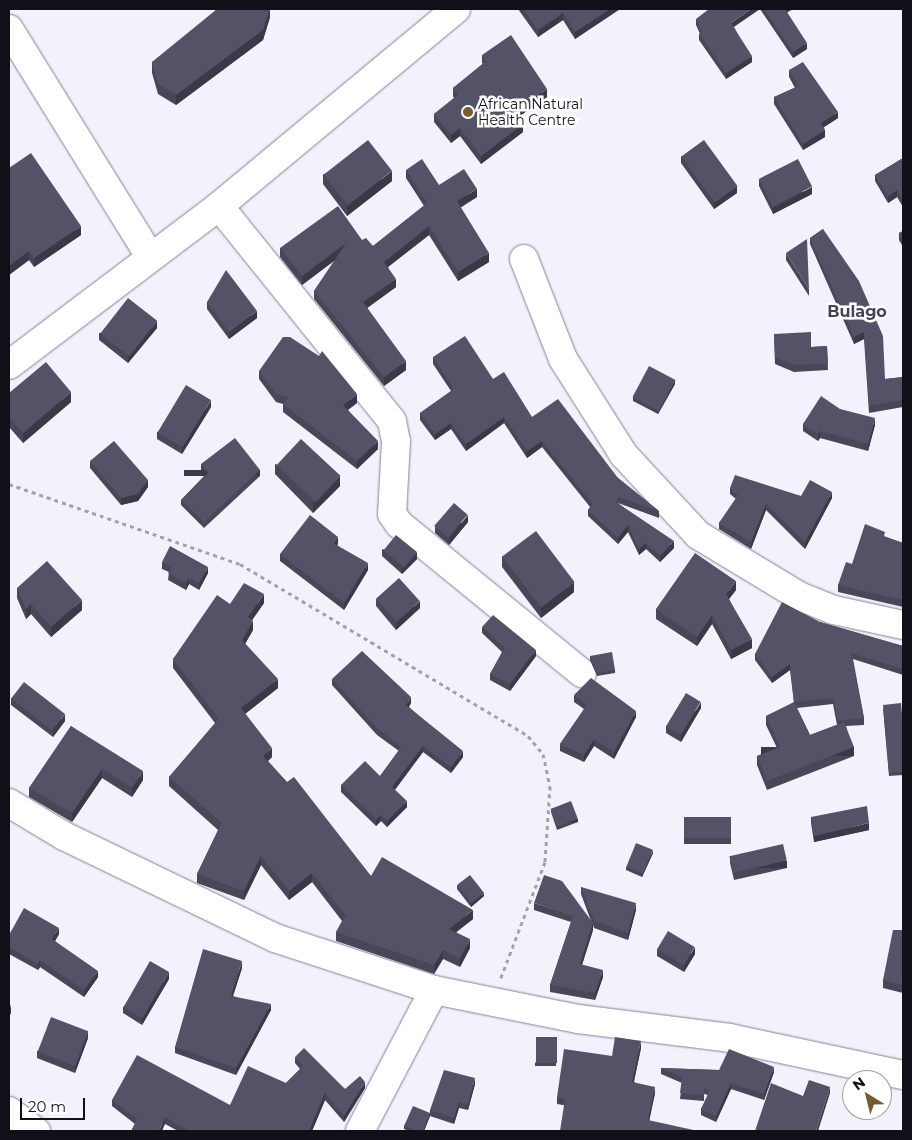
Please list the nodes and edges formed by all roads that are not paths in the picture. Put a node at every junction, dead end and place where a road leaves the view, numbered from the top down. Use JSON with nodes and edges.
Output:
{"nodes":[{"id":1,"x":456,"y":9,"type":"edge"},
{"id":2,"x":9,"y":29,"type":"edge"},
{"id":3,"x":219,"y":206,"type":"junction"},
{"id":4,"x":150,"y":255,"type":"junction"},
{"id":5,"x":524,"y":259,"type":"dead end"},
{"id":6,"x":9,"y":365,"type":"edge"},
{"id":7,"x":903,"y":625,"type":"edge"},
{"id":8,"x":582,"y":673,"type":"dead end"},
{"id":9,"x":9,"y":803,"type":"edge"},
{"id":10,"x":434,"y":990,"type":"junction"},
{"id":11,"x":903,"y":1075,"type":"edge"},
{"id":12,"x":9,"y":1111,"type":"edge"},
{"id":13,"x":36,"y":1131,"type":"edge"},
{"id":14,"x":360,"y":1131,"type":"edge"}],
"edges":[{"from":1,"to":3,"type":"street"},
{"from":2,"to":4,"type":"street"},
{"from":3,"to":4,"type":"street"},
{"from":3,"to":8,"type":"street"},
{"from":4,"to":6,"type":"street"},
{"from":5,"to":7,"type":"street"},
{"from":9,"to":10,"type":"street"},
{"from":10,"to":11,"type":"street"},
{"from":10,"to":14,"type":"street"},
{"from":12,"to":13,"type":"street"}]}
